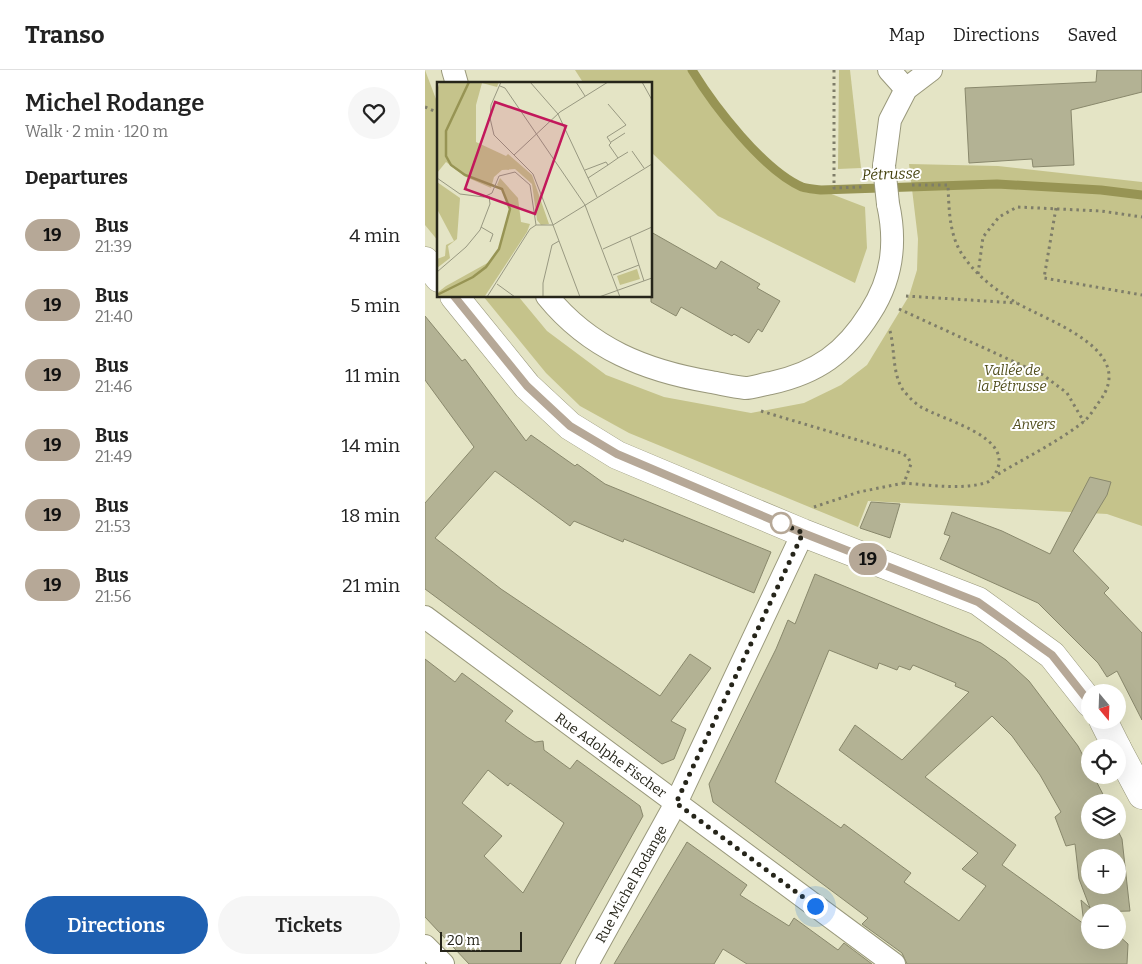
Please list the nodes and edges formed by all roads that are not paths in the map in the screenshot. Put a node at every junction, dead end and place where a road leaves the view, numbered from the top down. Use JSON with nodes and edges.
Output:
{"nodes":[{"id":1,"x":889,"y":70,"type":"edge"},
{"id":2,"x":931,"y":70,"type":"edge"},
{"id":3,"x":906,"y":90,"type":"junction"},
{"id":4,"x":425,"y":261,"type":"edge"},
{"id":5,"x":437,"y":276,"type":"edge"},
{"id":6,"x":456,"y":298,"type":"edge"},
{"id":7,"x":549,"y":298,"type":"edge"},
{"id":8,"x":803,"y":533,"type":"junction"},
{"id":9,"x":425,"y":617,"type":"edge"},
{"id":10,"x":1081,"y":691,"type":"edge"},
{"id":11,"x":1126,"y":765,"type":"edge"},
{"id":12,"x":1142,"y":795,"type":"edge"},
{"id":13,"x":676,"y":803,"type":"junction"},
{"id":14,"x":425,"y":946,"type":"edge"},
{"id":15,"x":443,"y":964,"type":"edge"},
{"id":16,"x":587,"y":964,"type":"edge"},
{"id":17,"x":893,"y":964,"type":"edge"}],
"edges":[{"from":1,"to":3,"type":"street"},
{"from":2,"to":3,"type":"street"},
{"from":3,"to":7,"type":"street","bridge":true},
{"from":4,"to":5,"type":"main road"},
{"from":6,"to":8,"type":"main road"},
{"from":8,"to":10,"type":"main road"},
{"from":8,"to":13,"type":"street","name":"Rue Michel Rodange"},
{"from":9,"to":13,"type":"street","name":"Rue Adolphe Fischer"},
{"from":11,"to":12,"type":"main road"},
{"from":13,"to":16,"type":"street","name":"Rue Michel Rodange"},
{"from":13,"to":17,"type":"street","name":"Rue Adolphe Fischer"},
{"from":14,"to":15,"type":"street"}]}
